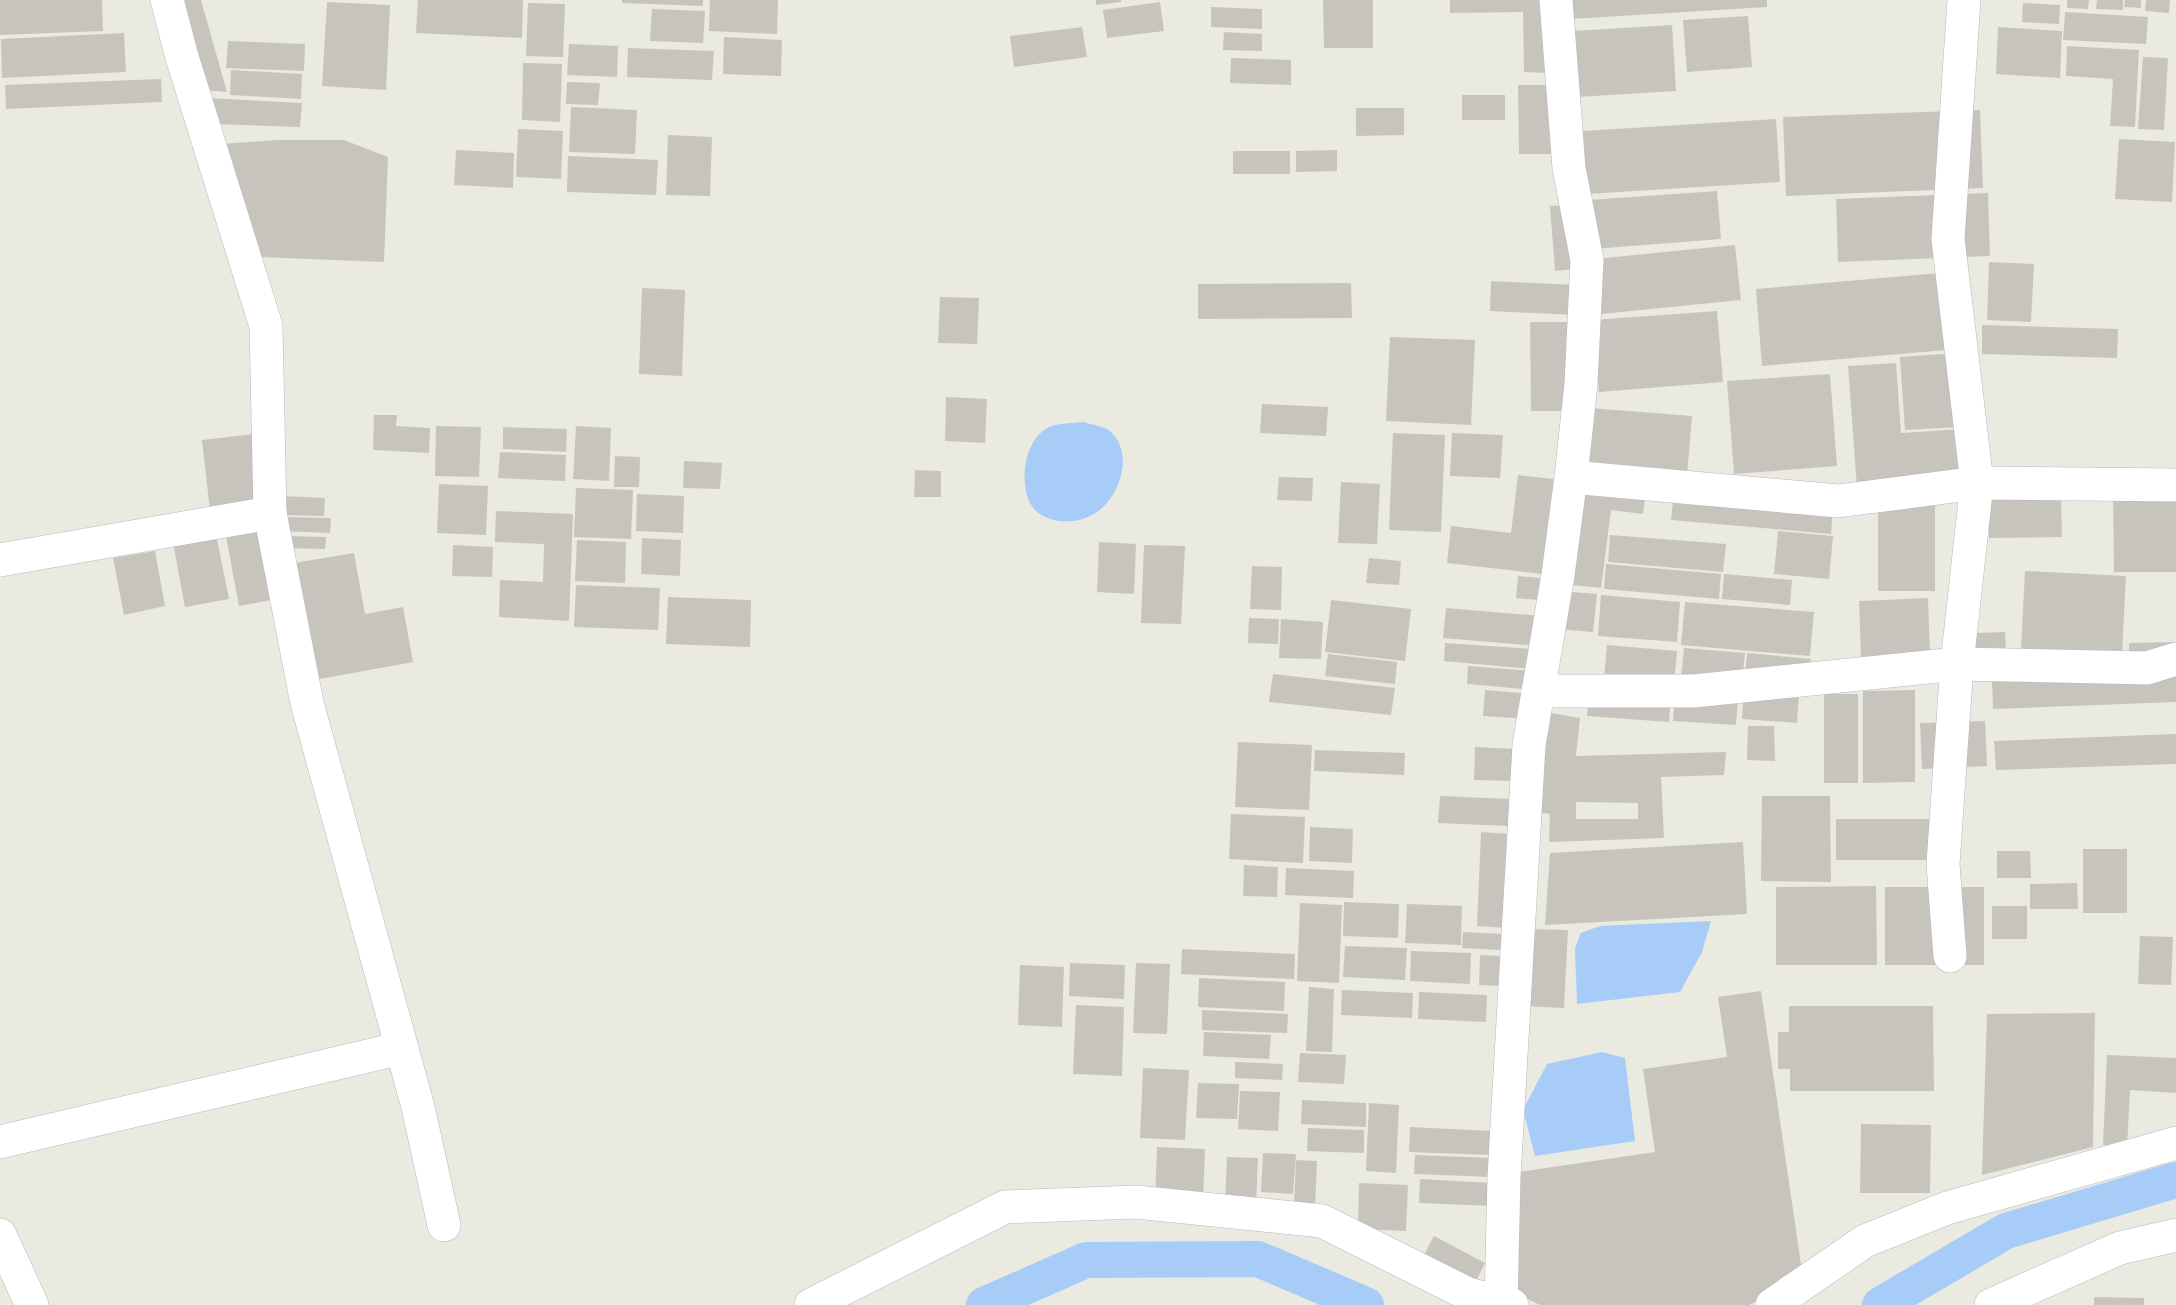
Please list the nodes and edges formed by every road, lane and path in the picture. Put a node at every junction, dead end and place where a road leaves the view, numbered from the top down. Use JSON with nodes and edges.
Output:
{"nodes":[{"id":1,"x":167,"y":0,"type":"edge"},
{"id":2,"x":1556,"y":0,"type":"edge"},
{"id":3,"x":1964,"y":0,"type":"edge"},
{"id":4,"x":1570,"y":477,"type":"junction"},
{"id":5,"x":1977,"y":483,"type":"junction"},
{"id":6,"x":2176,"y":485,"type":"edge"},
{"id":7,"x":270,"y":513,"type":"junction"},
{"id":8,"x":0,"y":560,"type":"edge"},
{"id":9,"x":2176,"y":659,"type":"edge"},
{"id":10,"x":1957,"y":664,"type":"junction"},
{"id":11,"x":1538,"y":691,"type":"junction"},
{"id":12,"x":1950,"y":956,"type":"dead end"},
{"id":13,"x":402,"y":1048,"type":"junction"},
{"id":14,"x":0,"y":1142,"type":"edge"},
{"id":15,"x":2176,"y":1143,"type":"edge"},
{"id":16,"x":444,"y":1225,"type":"dead end"},
{"id":17,"x":0,"y":1235,"type":"edge"},
{"id":18,"x":2176,"y":1235,"type":"edge"},
{"id":19,"x":1505,"y":1303,"type":"edge"},
{"id":20,"x":32,"y":1305,"type":"edge"},
{"id":21,"x":811,"y":1305,"type":"edge"},
{"id":22,"x":1772,"y":1305,"type":"edge"},
{"id":23,"x":1990,"y":1305,"type":"edge"}],
"edges":[{"from":1,"to":7,"type":"street"},
{"from":2,"to":4,"type":"street"},
{"from":3,"to":5,"type":"street"},
{"from":4,"to":5,"type":"street"},
{"from":4,"to":11,"type":"street"},
{"from":5,"to":6,"type":"street"},
{"from":5,"to":10,"type":"street"},
{"from":7,"to":8,"type":"street"},
{"from":7,"to":13,"type":"street"},
{"from":9,"to":10,"type":"street"},
{"from":10,"to":11,"type":"street"},
{"from":10,"to":12,"type":"street"},
{"from":11,"to":19,"type":"street"},
{"from":13,"to":14,"type":"street"},
{"from":13,"to":16,"type":"street"},
{"from":15,"to":22,"type":"street"},
{"from":17,"to":20,"type":"street"},
{"from":18,"to":23,"type":"street"},
{"from":19,"to":21,"type":"street"}]}
